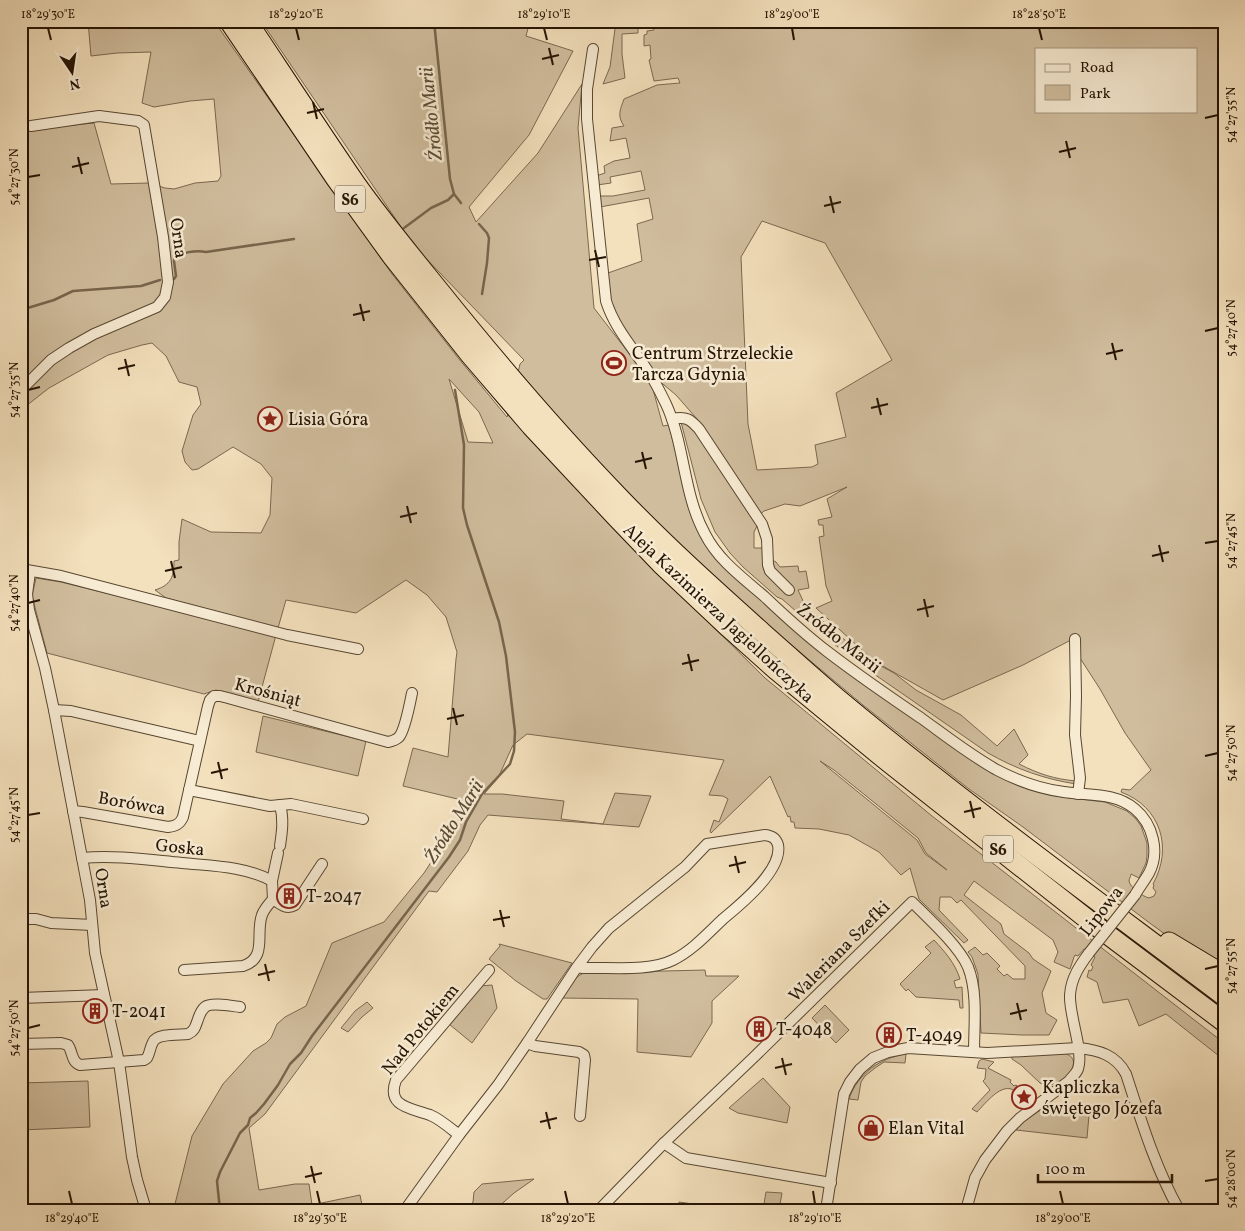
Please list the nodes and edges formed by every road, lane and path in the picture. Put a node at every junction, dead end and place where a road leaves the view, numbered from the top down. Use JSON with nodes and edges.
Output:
{"nodes":[{"id":1,"x":229,"y":21,"type":"edge"},
{"id":2,"x":247,"y":21,"type":"edge"},
{"id":3,"x":593,"y":49,"type":"dead end"},
{"id":4,"x":31,"y":126,"type":"dead end"},
{"id":5,"x":21,"y":390,"type":"edge"},
{"id":6,"x":672,"y":419,"type":"junction"},
{"id":7,"x":26,"y":570,"type":"edge"},
{"id":8,"x":789,"y":590,"type":"dead end"},
{"id":9,"x":24,"y":601,"type":"edge"},
{"id":10,"x":1075,"y":639,"type":"dead end"},
{"id":11,"x":358,"y":649,"type":"dead end"},
{"id":12,"x":412,"y":693,"type":"dead end"},
{"id":13,"x":54,"y":710,"type":"junction"},
{"id":14,"x":200,"y":741,"type":"junction"},
{"id":15,"x":189,"y":790,"type":"junction"},
{"id":16,"x":1078,"y":794,"type":"junction"},
{"id":17,"x":280,"y":805,"type":"junction"},
{"id":18,"x":73,"y":811,"type":"junction"},
{"id":19,"x":363,"y":819,"type":"dead end"},
{"id":20,"x":82,"y":858,"type":"junction"},
{"id":21,"x":322,"y":864,"type":"dead end"},
{"id":22,"x":272,"y":881,"type":"junction"},
{"id":23,"x":273,"y":898,"type":"junction"},
{"id":24,"x":1103,"y":905,"type":"junction"},
{"id":25,"x":21,"y":919,"type":"edge"},
{"id":26,"x":92,"y":925,"type":"junction"},
{"id":27,"x":577,"y":966,"type":"junction"},
{"id":28,"x":184,"y":970,"type":"dead end"},
{"id":29,"x":489,"y":970,"type":"dead end"},
{"id":30,"x":1224,"y":975,"type":"edge"},
{"id":31,"x":104,"y":995,"type":"junction"},
{"id":32,"x":1224,"y":996,"type":"edge"},
{"id":33,"x":21,"y":998,"type":"edge"},
{"id":34,"x":240,"y":1007,"type":"dead end"},
{"id":35,"x":1224,"y":1022,"type":"edge"},
{"id":36,"x":527,"y":1043,"type":"junction"},
{"id":37,"x":21,"y":1044,"type":"edge"},
{"id":38,"x":1078,"y":1048,"type":"junction"},
{"id":39,"x":974,"y":1052,"type":"junction"},
{"id":40,"x":119,"y":1062,"type":"junction"},
{"id":41,"x":580,"y":1116,"type":"dead end"},
{"id":42,"x":459,"y":1135,"type":"junction"},
{"id":43,"x":664,"y":1143,"type":"junction"},
{"id":44,"x":831,"y":1183,"type":"junction"},
{"id":45,"x":146,"y":1210,"type":"edge"},
{"id":46,"x":406,"y":1210,"type":"edge"},
{"id":47,"x":599,"y":1210,"type":"edge"},
{"id":48,"x":826,"y":1210,"type":"edge"},
{"id":49,"x":966,"y":1210,"type":"edge"},
{"id":50,"x":1178,"y":1210,"type":"edge"}],
"edges":[{"from":1,"to":35,"type":"highway","name":"Aleja Kazimierza Jagiellończyka","number":"S6"},
{"from":2,"to":24,"type":"highway","name":"Aleja Kazimierza Jagiellończyka","number":"S6"},
{"from":3,"to":6,"type":"street","name":"Źródło Marii"},
{"from":4,"to":5,"type":"street","name":"Orna"},
{"from":6,"to":8,"type":"street","name":"Źródło Marii"},
{"from":6,"to":16,"type":"street","name":"Źródło Marii"},
{"from":7,"to":9,"type":"street","name":"Orna"},
{"from":7,"to":11,"type":"street","name":"Orna"},
{"from":9,"to":13,"type":"street","name":"Orna"},
{"from":10,"to":16,"type":"street"},
{"from":12,"to":14,"type":"street","name":"Krośniąt"},
{"from":13,"to":14,"type":"street"},
{"from":13,"to":18,"type":"street","name":"Orna"},
{"from":14,"to":15,"type":"street","name":"Borówca"},
{"from":15,"to":17,"type":"street","name":"Borówca"},
{"from":15,"to":18,"type":"street","name":"Borówca"},
{"from":16,"to":38,"type":"street","name":"Lipowa","bridge":true},
{"from":17,"to":19,"type":"street","name":"Borówca"},
{"from":17,"to":22,"type":"street"},
{"from":18,"to":20,"type":"street","name":"Orna"},
{"from":20,"to":22,"type":"street","name":"Goska"},
{"from":20,"to":26,"type":"street","name":"Orna"},
{"from":21,"to":23,"type":"street"},
{"from":22,"to":23,"type":"street"},
{"from":23,"to":28,"type":"street"},
{"from":24,"to":30,"type":"highway","number":"S6"},
{"from":24,"to":32,"type":"highway","name":"Aleja Kazimierza Jagiellończyka","number":"S6"},
{"from":25,"to":26,"type":"street"},
{"from":26,"to":31,"type":"street","name":"Orna"},
{"from":27,"to":27,"type":"street"},
{"from":27,"to":36,"type":"street"},
{"from":29,"to":42,"type":"street","name":"Nad Potokiem"},
{"from":31,"to":33,"type":"street"},
{"from":31,"to":40,"type":"street","name":"Orna"},
{"from":34,"to":40,"type":"street"},
{"from":36,"to":41,"type":"street"},
{"from":36,"to":42,"type":"street"},
{"from":37,"to":40,"type":"street"},
{"from":38,"to":39,"type":"street"},
{"from":38,"to":49,"type":"street","name":"Lipowa"},
{"from":38,"to":50,"type":"street"},
{"from":39,"to":43,"type":"street","name":"Waleriana Szefki"},
{"from":39,"to":44,"type":"street"},
{"from":40,"to":45,"type":"street","name":"Orna"},
{"from":42,"to":46,"type":"street"},
{"from":43,"to":44,"type":"street"},
{"from":43,"to":47,"type":"street","name":"Waleriana Szefki"},
{"from":44,"to":48,"type":"street"}]}
